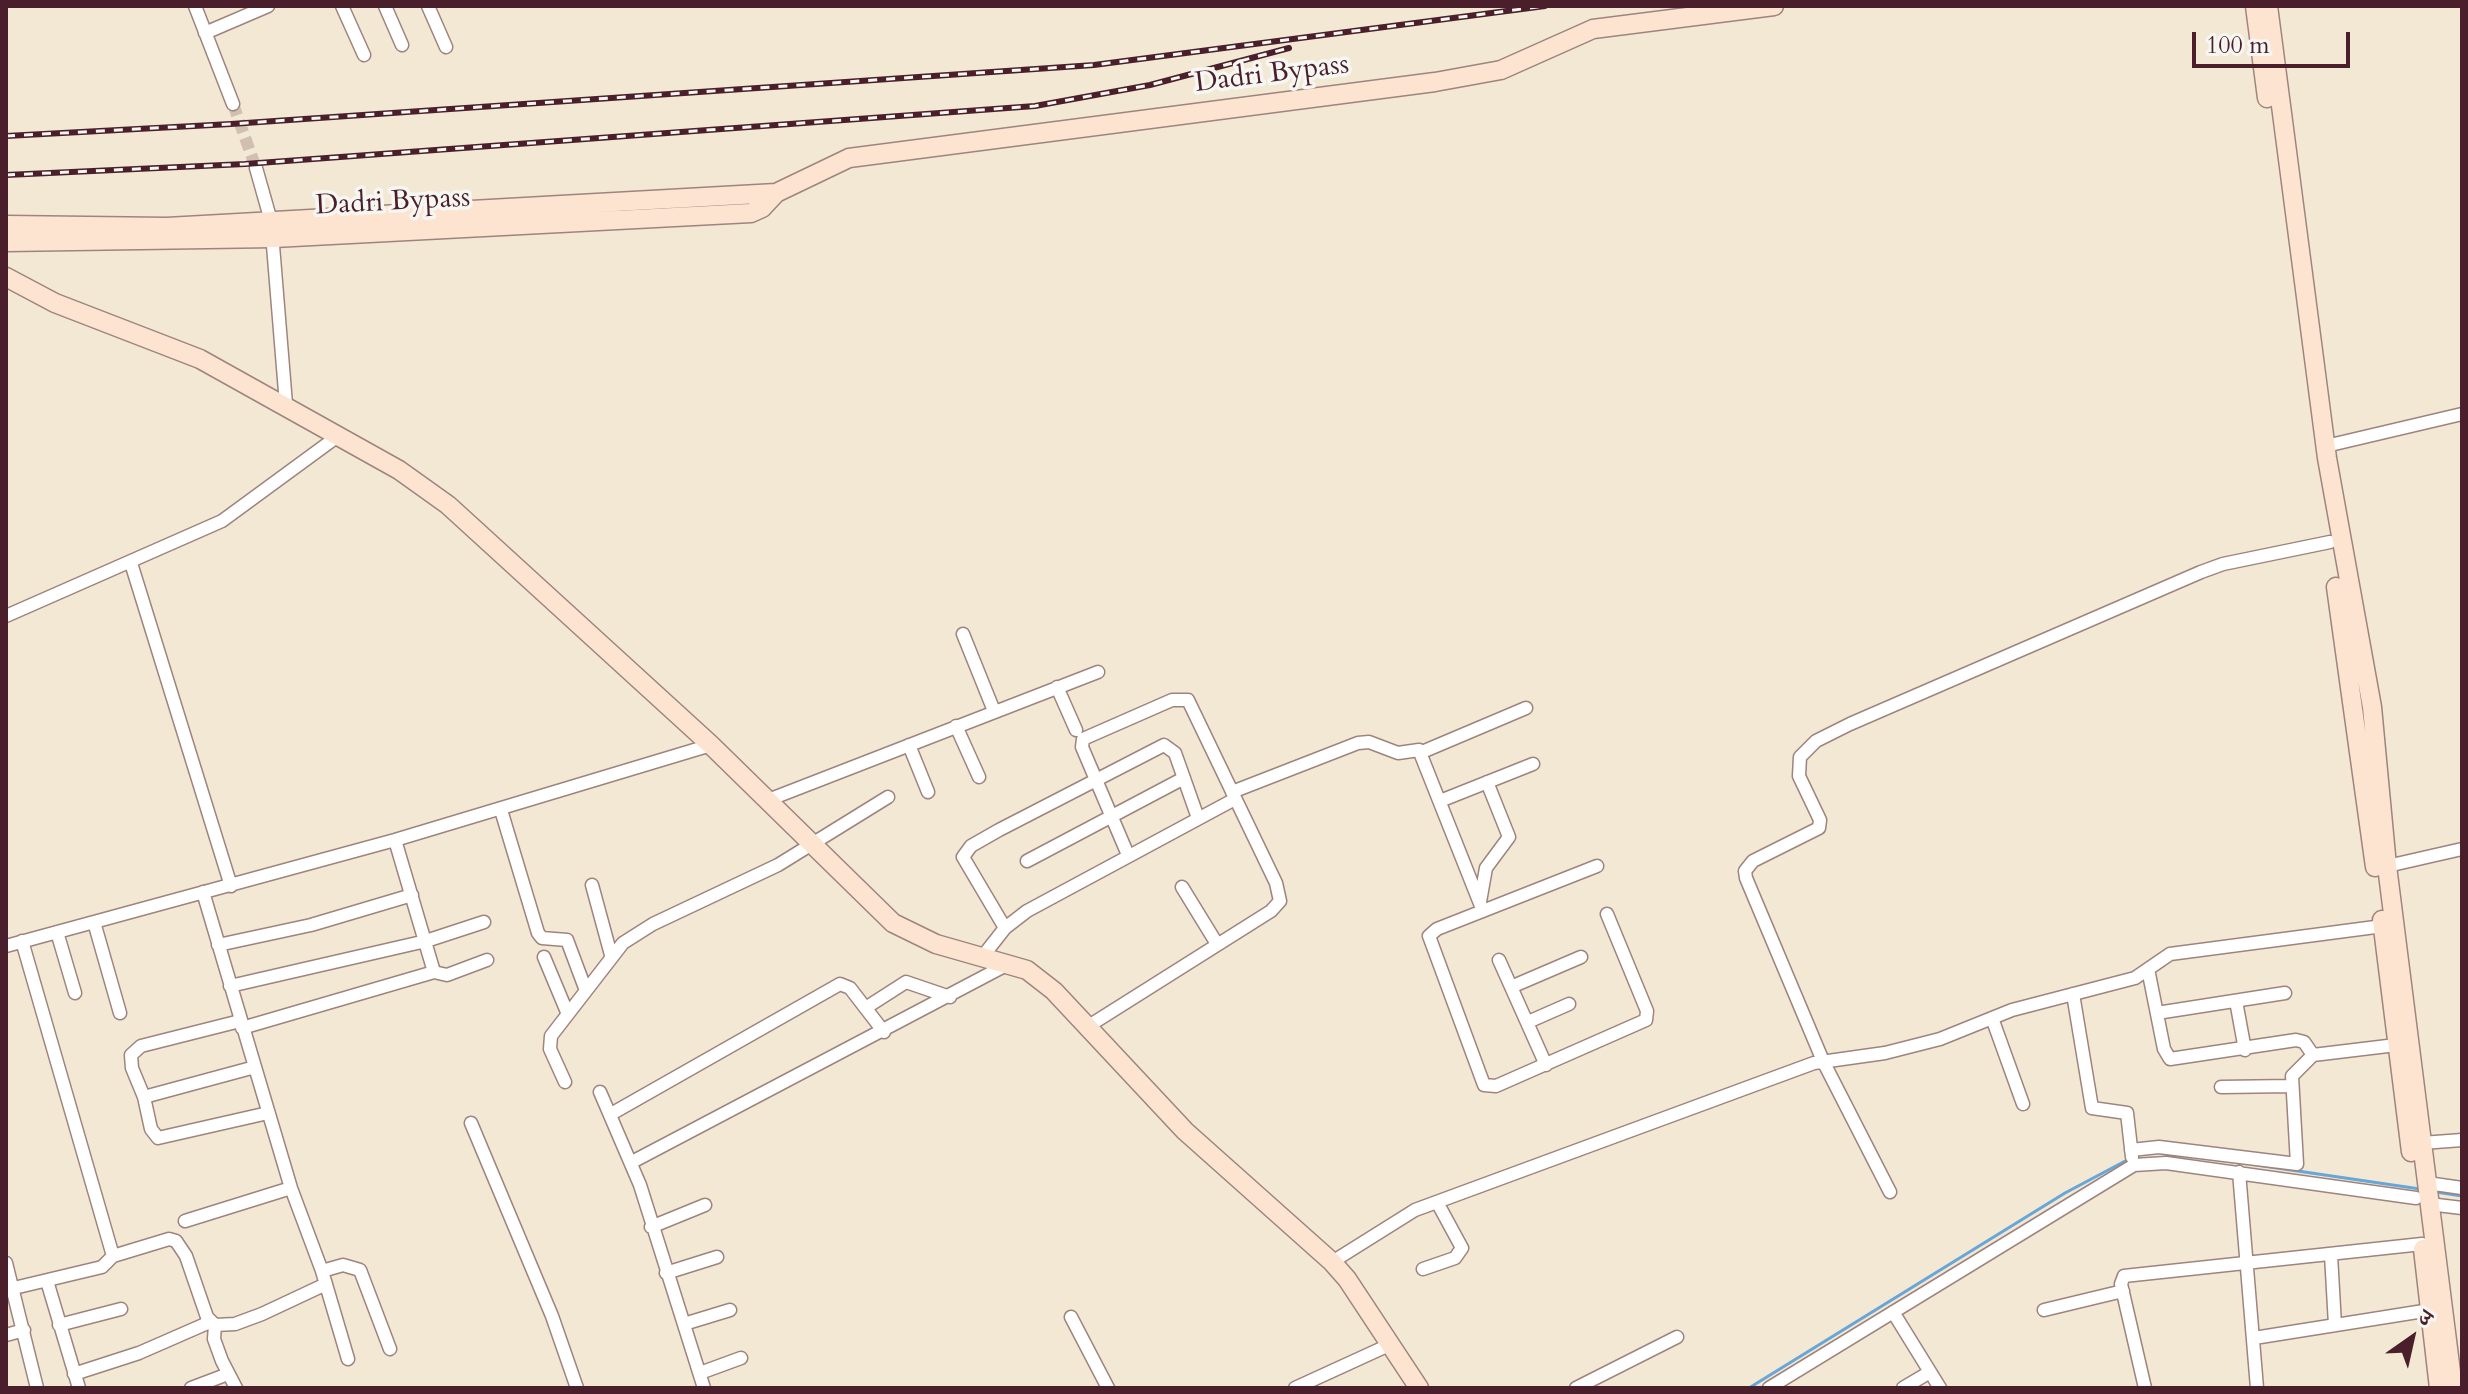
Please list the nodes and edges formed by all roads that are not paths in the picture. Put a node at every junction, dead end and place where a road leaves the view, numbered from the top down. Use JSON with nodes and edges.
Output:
{"nodes":[{"id":1,"x":195,"y":6,"type":"edge"},
{"id":2,"x":268,"y":6,"type":"edge"},
{"id":3,"x":342,"y":6,"type":"edge"},
{"id":4,"x":385,"y":6,"type":"edge"},
{"id":5,"x":428,"y":6,"type":"edge"},
{"id":6,"x":1774,"y":6,"type":"edge"},
{"id":7,"x":2255,"y":6,"type":"edge"},
{"id":8,"x":2268,"y":6,"type":"edge"},
{"id":9,"x":205,"y":33,"type":"junction"},
{"id":10,"x":402,"y":45,"type":"dead end"},
{"id":11,"x":446,"y":47,"type":"dead end"},
{"id":12,"x":364,"y":55,"type":"dead end"},
{"id":13,"x":233,"y":104,"type":"tunnel mouth"},
{"id":14,"x":256,"y":168,"type":"tunnel mouth"},
{"id":15,"x":6,"y":225,"type":"edge"},
{"id":16,"x":272,"y":230,"type":"junction"},
{"id":17,"x":6,"y":242,"type":"edge"},
{"id":18,"x":6,"y":277,"type":"edge"},
{"id":19,"x":286,"y":404,"type":"junction"},
{"id":20,"x":2462,"y":414,"type":"edge"},
{"id":21,"x":338,"y":436,"type":"junction"},
{"id":22,"x":2326,"y":446,"type":"junction"},
{"id":23,"x":2330,"y":542,"type":"junction"},
{"id":24,"x":131,"y":563,"type":"junction"},
{"id":25,"x":6,"y":616,"type":"edge"},
{"id":26,"x":963,"y":634,"type":"dead end"},
{"id":27,"x":1098,"y":672,"type":"dead end"},
{"id":28,"x":1057,"y":687,"type":"junction"},
{"id":29,"x":1526,"y":708,"type":"dead end"},
{"id":30,"x":994,"y":711,"type":"junction"},
{"id":31,"x":956,"y":726,"type":"junction"},
{"id":32,"x":1076,"y":730,"type":"dead end"},
{"id":33,"x":711,"y":745,"type":"junction"},
{"id":34,"x":909,"y":745,"type":"junction"},
{"id":35,"x":1422,"y":752,"type":"junction"},
{"id":36,"x":1533,"y":764,"type":"dead end"},
{"id":37,"x":979,"y":777,"type":"dead end"},
{"id":38,"x":1184,"y":778,"type":"junction"},
{"id":39,"x":1095,"y":779,"type":"junction"},
{"id":40,"x":1487,"y":782,"type":"junction"},
{"id":41,"x":928,"y":792,"type":"dead end"},
{"id":42,"x":1234,"y":796,"type":"junction"},
{"id":43,"x":888,"y":797,"type":"dead end"},
{"id":44,"x":768,"y":800,"type":"junction"},
{"id":45,"x":1440,"y":801,"type":"junction"},
{"id":46,"x":501,"y":810,"type":"junction"},
{"id":47,"x":1112,"y":817,"type":"junction"},
{"id":48,"x":1198,"y":818,"type":"junction"},
{"id":49,"x":395,"y":840,"type":"junction"},
{"id":50,"x":811,"y":842,"type":"junction"},
{"id":51,"x":2462,"y":849,"type":"edge"},
{"id":52,"x":1128,"y":855,"type":"junction"},
{"id":53,"x":1027,"y":861,"type":"dead end"},
{"id":54,"x":1597,"y":866,"type":"dead end"},
{"id":55,"x":2381,"y":868,"type":"junction"},
{"id":56,"x":592,"y":885,"type":"dead end"},
{"id":57,"x":231,"y":886,"type":"junction"},
{"id":58,"x":1182,"y":887,"type":"dead end"},
{"id":59,"x":203,"y":892,"type":"junction"},
{"id":60,"x":412,"y":895,"type":"junction"},
{"id":61,"x":1481,"y":908,"type":"junction"},
{"id":62,"x":1607,"y":914,"type":"dead end"},
{"id":63,"x":94,"y":922,"type":"junction"},
{"id":64,"x":484,"y":922,"type":"dead end"},
{"id":65,"x":2383,"y":926,"type":"junction"},
{"id":66,"x":1005,"y":928,"type":"junction"},
{"id":67,"x":57,"y":932,"type":"junction"},
{"id":68,"x":22,"y":941,"type":"junction"},
{"id":69,"x":426,"y":941,"type":"junction"},
{"id":70,"x":1217,"y":944,"type":"junction"},
{"id":71,"x":218,"y":945,"type":"junction"},
{"id":72,"x":6,"y":946,"type":"edge"},
{"id":73,"x":611,"y":955,"type":"junction"},
{"id":74,"x":983,"y":956,"type":"junction"},
{"id":75,"x":544,"y":957,"type":"dead end"},
{"id":76,"x":1581,"y":957,"type":"dead end"},
{"id":77,"x":487,"y":960,"type":"dead end"},
{"id":78,"x":1499,"y":960,"type":"dead end"},
{"id":79,"x":1010,"y":963,"type":"junction"},
{"id":80,"x":2148,"y":969,"type":"junction"},
{"id":81,"x":434,"y":972,"type":"junction"},
{"id":82,"x":230,"y":986,"type":"junction"},
{"id":83,"x":1511,"y":987,"type":"junction"},
{"id":84,"x":585,"y":988,"type":"junction"},
{"id":85,"x":75,"y":993,"type":"dead end"},
{"id":86,"x":2285,"y":993,"type":"dead end"},
{"id":87,"x":2073,"y":994,"type":"junction"},
{"id":88,"x":950,"y":997,"type":"junction"},
{"id":89,"x":2236,"y":1001,"type":"junction"},
{"id":90,"x":1569,"y":1004,"type":"dead end"},
{"id":91,"x":867,"y":1007,"type":"junction"},
{"id":92,"x":567,"y":1012,"type":"junction"},
{"id":93,"x":120,"y":1013,"type":"dead end"},
{"id":94,"x":2157,"y":1013,"type":"junction"},
{"id":95,"x":1992,"y":1018,"type":"junction"},
{"id":96,"x":1528,"y":1022,"type":"junction"},
{"id":97,"x":241,"y":1024,"type":"junction"},
{"id":98,"x":1087,"y":1027,"type":"junction"},
{"id":99,"x":884,"y":1032,"type":"junction"},
{"id":100,"x":2396,"y":1045,"type":"junction"},
{"id":101,"x":2245,"y":1050,"type":"junction"},
{"id":102,"x":2313,"y":1055,"type":"junction"},
{"id":103,"x":1823,"y":1061,"type":"junction"},
{"id":104,"x":1546,"y":1065,"type":"junction"},
{"id":105,"x":255,"y":1067,"type":"junction"},
{"id":106,"x":565,"y":1082,"type":"dead end"},
{"id":107,"x":2291,"y":1086,"type":"junction"},
{"id":108,"x":2221,"y":1087,"type":"dead end"},
{"id":109,"x":600,"y":1092,"type":"dead end"},
{"id":110,"x":144,"y":1097,"type":"junction"},
{"id":111,"x":2023,"y":1104,"type":"dead end"},
{"id":112,"x":268,"y":1113,"type":"junction"},
{"id":113,"x":611,"y":1114,"type":"junction"},
{"id":114,"x":471,"y":1123,"type":"dead end"},
{"id":115,"x":2462,"y":1140,"type":"edge"},
{"id":116,"x":2422,"y":1143,"type":"junction"},
{"id":117,"x":2132,"y":1157,"type":"junction"},
{"id":118,"x":632,"y":1162,"type":"junction"},
{"id":119,"x":2239,"y":1172,"type":"junction"},
{"id":120,"x":291,"y":1188,"type":"junction"},
{"id":121,"x":2462,"y":1188,"type":"edge"},
{"id":122,"x":1890,"y":1192,"type":"dead end"},
{"id":123,"x":2423,"y":1192,"type":"junction"},
{"id":124,"x":1437,"y":1202,"type":"junction"},
{"id":125,"x":705,"y":1205,"type":"dead end"},
{"id":126,"x":2462,"y":1208,"type":"edge"},
{"id":127,"x":185,"y":1221,"type":"dead end"},
{"id":128,"x":651,"y":1227,"type":"junction"},
{"id":129,"x":2422,"y":1244,"type":"junction"},
{"id":130,"x":2331,"y":1255,"type":"junction"},
{"id":131,"x":113,"y":1256,"type":"junction"},
{"id":132,"x":717,"y":1257,"type":"dead end"},
{"id":133,"x":1332,"y":1262,"type":"junction"},
{"id":134,"x":2244,"y":1262,"type":"junction"},
{"id":135,"x":6,"y":1263,"type":"edge"},
{"id":136,"x":1423,"y":1269,"type":"dead end"},
{"id":137,"x":666,"y":1273,"type":"junction"},
{"id":138,"x":324,"y":1277,"type":"junction"},
{"id":139,"x":47,"y":1281,"type":"junction"},
{"id":140,"x":14,"y":1288,"type":"junction"},
{"id":141,"x":2123,"y":1291,"type":"junction"},
{"id":142,"x":121,"y":1309,"type":"dead end"},
{"id":143,"x":730,"y":1310,"type":"dead end"},
{"id":144,"x":2044,"y":1310,"type":"dead end"},
{"id":145,"x":2430,"y":1310,"type":"junction"},
{"id":146,"x":1893,"y":1312,"type":"junction"},
{"id":147,"x":1071,"y":1317,"type":"dead end"},
{"id":148,"x":212,"y":1324,"type":"junction"},
{"id":149,"x":684,"y":1324,"type":"junction"},
{"id":150,"x":59,"y":1325,"type":"junction"},
{"id":151,"x":2335,"y":1325,"type":"junction"},
{"id":152,"x":24,"y":1330,"type":"junction"},
{"id":153,"x":6,"y":1335,"type":"edge"},
{"id":154,"x":1677,"y":1337,"type":"dead end"},
{"id":155,"x":2254,"y":1338,"type":"junction"},
{"id":156,"x":1389,"y":1345,"type":"junction"},
{"id":157,"x":390,"y":1349,"type":"dead end"},
{"id":158,"x":741,"y":1358,"type":"dead end"},
{"id":159,"x":348,"y":1359,"type":"dead end"},
{"id":160,"x":1930,"y":1372,"type":"junction"},
{"id":161,"x":700,"y":1373,"type":"junction"},
{"id":162,"x":74,"y":1374,"type":"junction"},
{"id":163,"x":228,"y":1374,"type":"junction"},
{"id":164,"x":37,"y":1388,"type":"edge"},
{"id":165,"x":79,"y":1388,"type":"edge"},
{"id":166,"x":191,"y":1388,"type":"edge"},
{"id":167,"x":236,"y":1388,"type":"edge"},
{"id":168,"x":577,"y":1388,"type":"edge"},
{"id":169,"x":704,"y":1388,"type":"edge"},
{"id":170,"x":1108,"y":1388,"type":"edge"},
{"id":171,"x":1295,"y":1388,"type":"edge"},
{"id":172,"x":1419,"y":1388,"type":"edge"},
{"id":173,"x":1576,"y":1388,"type":"edge"},
{"id":174,"x":1769,"y":1388,"type":"edge"},
{"id":175,"x":1903,"y":1388,"type":"edge"},
{"id":176,"x":1940,"y":1388,"type":"edge"},
{"id":177,"x":2145,"y":1388,"type":"edge"},
{"id":178,"x":2257,"y":1388,"type":"edge"},
{"id":179,"x":2439,"y":1388,"type":"edge"},
{"id":180,"x":2453,"y":1388,"type":"edge"}],
"edges":[{"from":1,"to":9,"type":"street"},
{"from":2,"to":9,"type":"street"},
{"from":3,"to":12,"type":"street"},
{"from":4,"to":10,"type":"street"},
{"from":5,"to":11,"type":"street"},
{"from":6,"to":16,"type":"main road","name":"Dadri Bypass"},
{"from":7,"to":23,"type":"main road"},
{"from":8,"to":22,"type":"main road"},
{"from":9,"to":13,"type":"street"},
{"from":14,"to":16,"type":"street"},
{"from":15,"to":16,"type":"main road","name":"Dadri Bypass"},
{"from":16,"to":17,"type":"main road","name":"Dadri Bypass"},
{"from":16,"to":19,"type":"street"},
{"from":18,"to":19,"type":"main road"},
{"from":19,"to":21,"type":"main road"},
{"from":20,"to":22,"type":"street"},
{"from":21,"to":24,"type":"street"},
{"from":21,"to":33,"type":"main road"},
{"from":22,"to":55,"type":"main road"},
{"from":23,"to":55,"type":"main road"},
{"from":23,"to":103,"type":"street"},
{"from":24,"to":25,"type":"street"},
{"from":24,"to":57,"type":"street"},
{"from":26,"to":30,"type":"street"},
{"from":27,"to":28,"type":"street"},
{"from":28,"to":30,"type":"street"},
{"from":28,"to":32,"type":"street"},
{"from":29,"to":35,"type":"street"},
{"from":30,"to":31,"type":"street"},
{"from":31,"to":34,"type":"street"},
{"from":31,"to":37,"type":"street"},
{"from":33,"to":44,"type":"main road"},
{"from":33,"to":46,"type":"street"},
{"from":34,"to":41,"type":"street"},
{"from":34,"to":44,"type":"street"},
{"from":35,"to":42,"type":"street"},
{"from":35,"to":45,"type":"street"},
{"from":36,"to":40,"type":"street"},
{"from":38,"to":39,"type":"street"},
{"from":38,"to":47,"type":"street"},
{"from":38,"to":48,"type":"street"},
{"from":39,"to":42,"type":"street"},
{"from":39,"to":47,"type":"street"},
{"from":39,"to":66,"type":"street"},
{"from":40,"to":45,"type":"street"},
{"from":40,"to":61,"type":"street"},
{"from":42,"to":48,"type":"street"},
{"from":42,"to":70,"type":"street"},
{"from":43,"to":50,"type":"street"},
{"from":44,"to":50,"type":"main road"},
{"from":45,"to":61,"type":"street"},
{"from":46,"to":49,"type":"street"},
{"from":46,"to":84,"type":"street"},
{"from":47,"to":52,"type":"street"},
{"from":47,"to":53,"type":"street"},
{"from":48,"to":52,"type":"street"},
{"from":49,"to":57,"type":"street"},
{"from":49,"to":60,"type":"street"},
{"from":50,"to":73,"type":"street"},
{"from":50,"to":74,"type":"main road"},
{"from":51,"to":55,"type":"street"},
{"from":52,"to":66,"type":"street"},
{"from":54,"to":61,"type":"street"},
{"from":55,"to":65,"type":"main road"},
{"from":55,"to":116,"type":"main road"},
{"from":56,"to":73,"type":"street"},
{"from":57,"to":59,"type":"street"},
{"from":58,"to":70,"type":"street"},
{"from":59,"to":63,"type":"street"},
{"from":59,"to":71,"type":"street"},
{"from":60,"to":69,"type":"street"},
{"from":60,"to":71,"type":"street"},
{"from":61,"to":104,"type":"street"},
{"from":62,"to":104,"type":"street"},
{"from":63,"to":67,"type":"street"},
{"from":63,"to":93,"type":"street"},
{"from":64,"to":69,"type":"street"},
{"from":65,"to":80,"type":"street"},
{"from":65,"to":100,"type":"main road"},
{"from":66,"to":74,"type":"street"},
{"from":67,"to":68,"type":"street"},
{"from":67,"to":85,"type":"street"},
{"from":68,"to":72,"type":"street"},
{"from":68,"to":131,"type":"street"},
{"from":69,"to":81,"type":"street"},
{"from":69,"to":82,"type":"street"},
{"from":70,"to":98,"type":"street"},
{"from":71,"to":82,"type":"street"},
{"from":73,"to":84,"type":"street"},
{"from":74,"to":79,"type":"main road"},
{"from":75,"to":92,"type":"street"},
{"from":76,"to":83,"type":"street"},
{"from":77,"to":81,"type":"street"},
{"from":78,"to":83,"type":"street"},
{"from":79,"to":88,"type":"street"},
{"from":79,"to":98,"type":"main road"},
{"from":80,"to":87,"type":"street"},
{"from":80,"to":94,"type":"street"},
{"from":81,"to":97,"type":"street"},
{"from":82,"to":97,"type":"street"},
{"from":83,"to":96,"type":"street"},
{"from":84,"to":92,"type":"street"},
{"from":86,"to":89,"type":"street"},
{"from":87,"to":95,"type":"street"},
{"from":87,"to":117,"type":"street"},
{"from":88,"to":91,"type":"street"},
{"from":88,"to":99,"type":"street"},
{"from":89,"to":94,"type":"street"},
{"from":89,"to":101,"type":"street"},
{"from":90,"to":96,"type":"street"},
{"from":91,"to":99,"type":"street"},
{"from":91,"to":113,"type":"street"},
{"from":92,"to":106,"type":"street"},
{"from":94,"to":101,"type":"street"},
{"from":95,"to":103,"type":"street"},
{"from":95,"to":111,"type":"street"},
{"from":96,"to":104,"type":"street"},
{"from":97,"to":105,"type":"street"},
{"from":97,"to":110,"type":"street"},
{"from":98,"to":133,"type":"main road"},
{"from":99,"to":118,"type":"street"},
{"from":100,"to":102,"type":"street"},
{"from":100,"to":123,"type":"main road"},
{"from":101,"to":102,"type":"street"},
{"from":102,"to":107,"type":"street"},
{"from":103,"to":122,"type":"street"},
{"from":103,"to":124,"type":"street"},
{"from":105,"to":110,"type":"street"},
{"from":105,"to":112,"type":"street"},
{"from":107,"to":108,"type":"street"},
{"from":107,"to":117,"type":"street"},
{"from":109,"to":113,"type":"street"},
{"from":110,"to":112,"type":"street"},
{"from":112,"to":120,"type":"street"},
{"from":113,"to":118,"type":"street"},
{"from":114,"to":168,"type":"street"},
{"from":115,"to":116,"type":"street"},
{"from":116,"to":123,"type":"main road"},
{"from":117,"to":119,"type":"street"},
{"from":117,"to":146,"type":"street"},
{"from":118,"to":128,"type":"street"},
{"from":119,"to":123,"type":"street"},
{"from":119,"to":134,"type":"street"},
{"from":120,"to":127,"type":"street"},
{"from":120,"to":138,"type":"street"},
{"from":121,"to":123,"type":"street"},
{"from":123,"to":126,"type":"street"},
{"from":123,"to":129,"type":"main road"},
{"from":123,"to":180,"type":"main road"},
{"from":124,"to":133,"type":"street"},
{"from":124,"to":136,"type":"street"},
{"from":125,"to":128,"type":"street"},
{"from":128,"to":137,"type":"street"},
{"from":129,"to":130,"type":"street"},
{"from":129,"to":145,"type":"main road"},
{"from":130,"to":134,"type":"street"},
{"from":130,"to":151,"type":"street"},
{"from":131,"to":139,"type":"street"},
{"from":131,"to":148,"type":"street"},
{"from":132,"to":137,"type":"street"},
{"from":133,"to":156,"type":"main road"},
{"from":134,"to":141,"type":"street"},
{"from":134,"to":155,"type":"street"},
{"from":135,"to":140,"type":"street"},
{"from":137,"to":149,"type":"street"},
{"from":138,"to":148,"type":"street"},
{"from":138,"to":157,"type":"street"},
{"from":138,"to":159,"type":"street"},
{"from":139,"to":140,"type":"street"},
{"from":139,"to":150,"type":"street"},
{"from":140,"to":152,"type":"street"},
{"from":141,"to":144,"type":"street"},
{"from":141,"to":177,"type":"street"},
{"from":142,"to":150,"type":"street"},
{"from":143,"to":149,"type":"street"},
{"from":145,"to":151,"type":"street"},
{"from":145,"to":179,"type":"main road"},
{"from":146,"to":160,"type":"street"},
{"from":146,"to":174,"type":"street"},
{"from":147,"to":170,"type":"street"},
{"from":148,"to":162,"type":"street"},
{"from":148,"to":163,"type":"street"},
{"from":149,"to":161,"type":"street"},
{"from":150,"to":162,"type":"street"},
{"from":151,"to":155,"type":"street"},
{"from":152,"to":153,"type":"street"},
{"from":152,"to":164,"type":"street"},
{"from":154,"to":173,"type":"street"},
{"from":155,"to":178,"type":"street"},
{"from":156,"to":171,"type":"street"},
{"from":156,"to":172,"type":"main road"},
{"from":158,"to":161,"type":"street"},
{"from":160,"to":175,"type":"street"},
{"from":160,"to":176,"type":"street"},
{"from":161,"to":169,"type":"street"},
{"from":162,"to":165,"type":"street"},
{"from":163,"to":166,"type":"street"},
{"from":163,"to":167,"type":"street"}]}
